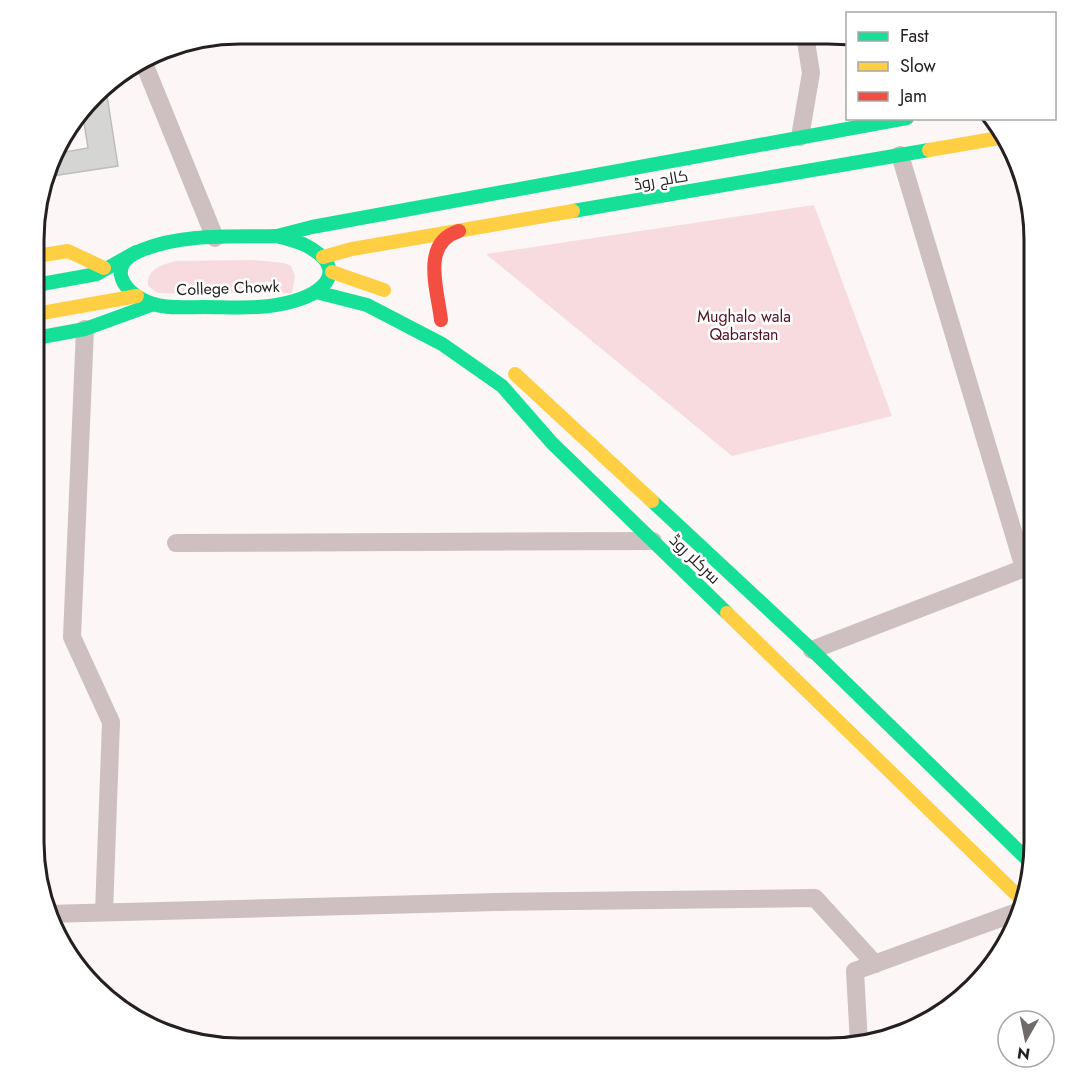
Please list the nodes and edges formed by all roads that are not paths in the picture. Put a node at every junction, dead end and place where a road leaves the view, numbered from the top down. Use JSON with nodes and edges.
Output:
{"nodes":[{"id":1,"x":806,"y":44,"type":"edge"},
{"id":2,"x":147,"y":67,"type":"edge"},
{"id":3,"x":896,"y":120,"type":"edge"},
{"id":4,"x":800,"y":137,"type":"junction"},
{"id":5,"x":996,"y":139,"type":"edge"},
{"id":6,"x":900,"y":156,"type":"junction"},
{"id":7,"x":519,"y":189,"type":"junction"},
{"id":8,"x":521,"y":220,"type":"junction"},
{"id":9,"x":459,"y":231,"type":"junction"},
{"id":10,"x":277,"y":236,"type":"junction"},
{"id":11,"x":215,"y":238,"type":"junction"},
{"id":12,"x":138,"y":251,"type":"junction"},
{"id":13,"x":44,"y":255,"type":"edge"},
{"id":14,"x":323,"y":257,"type":"junction"},
{"id":15,"x":104,"y":268,"type":"junction"},
{"id":16,"x":332,"y":272,"type":"junction"},
{"id":17,"x":44,"y":284,"type":"edge"},
{"id":18,"x":315,"y":292,"type":"junction"},
{"id":19,"x":393,"y":294,"type":"dead end"},
{"id":20,"x":137,"y":296,"type":"junction"},
{"id":21,"x":154,"y":303,"type":"junction"},
{"id":22,"x":421,"y":309,"type":"dead end"},
{"id":23,"x":44,"y":313,"type":"edge"},
{"id":24,"x":85,"y":329,"type":"junction"},
{"id":25,"x":44,"y":337,"type":"edge"},
{"id":26,"x":504,"y":365,"type":"dead end"},
{"id":27,"x":653,"y":541,"type":"junction"},
{"id":28,"x":176,"y":543,"type":"dead end"},
{"id":29,"x":1024,"y":550,"type":"edge"},
{"id":30,"x":1024,"y":568,"type":"edge"},
{"id":31,"x":812,"y":650,"type":"junction"},
{"id":32,"x":1024,"y":856,"type":"edge"},
{"id":33,"x":1017,"y":895,"type":"edge"},
{"id":34,"x":104,"y":912,"type":"junction"},
{"id":35,"x":57,"y":914,"type":"edge"},
{"id":36,"x":1011,"y":914,"type":"edge"},
{"id":37,"x":875,"y":964,"type":"junction"},
{"id":38,"x":859,"y":1035,"type":"edge"}],
"edges":[{"from":1,"to":4,"type":"street"},
{"from":2,"to":11,"type":"street"},
{"from":3,"to":4,"type":"main road","name":"کالج روڈ"},
{"from":4,"to":7,"type":"main road","name":"کالج روڈ"},
{"from":5,"to":6,"type":"main road","name":"کالج روڈ"},
{"from":6,"to":8,"type":"main road","name":"کالج روڈ"},
{"from":6,"to":29,"type":"street"},
{"from":7,"to":8,"type":"street"},
{"from":7,"to":10,"type":"main road","name":"کالج روڈ"},
{"from":8,"to":9,"type":"main road","name":"کالج روڈ"},
{"from":9,"to":14,"type":"main road","name":"کالج روڈ"},
{"from":9,"to":22,"type":"main road"},
{"from":10,"to":11,"type":"main road"},
{"from":10,"to":14,"type":"main road"},
{"from":11,"to":12,"type":"main road"},
{"from":12,"to":15,"type":"main road"},
{"from":12,"to":20,"type":"main road"},
{"from":13,"to":15,"type":"main road"},
{"from":14,"to":16,"type":"main road"},
{"from":15,"to":17,"type":"main road"},
{"from":16,"to":18,"type":"main road"},
{"from":16,"to":19,"type":"main road"},
{"from":18,"to":21,"type":"main road","name":"College Chowk"},
{"from":18,"to":27,"type":"main road","name":"سرکلر روڈ"},
{"from":20,"to":21,"type":"main road","name":"College Chowk"},
{"from":20,"to":23,"type":"main road"},
{"from":21,"to":24,"type":"main road"},
{"from":24,"to":25,"type":"main road"},
{"from":24,"to":34,"type":"street"},
{"from":26,"to":31,"type":"main road","name":"سرکلر روڈ"},
{"from":27,"to":28,"type":"street"},
{"from":27,"to":33,"type":"main road","name":"سرکلر روڈ"},
{"from":30,"to":31,"type":"street"},
{"from":31,"to":32,"type":"main road","name":"سرکلر روڈ"},
{"from":34,"to":35,"type":"street"},
{"from":34,"to":37,"type":"street"},
{"from":36,"to":37,"type":"street"},
{"from":37,"to":38,"type":"street"}]}
